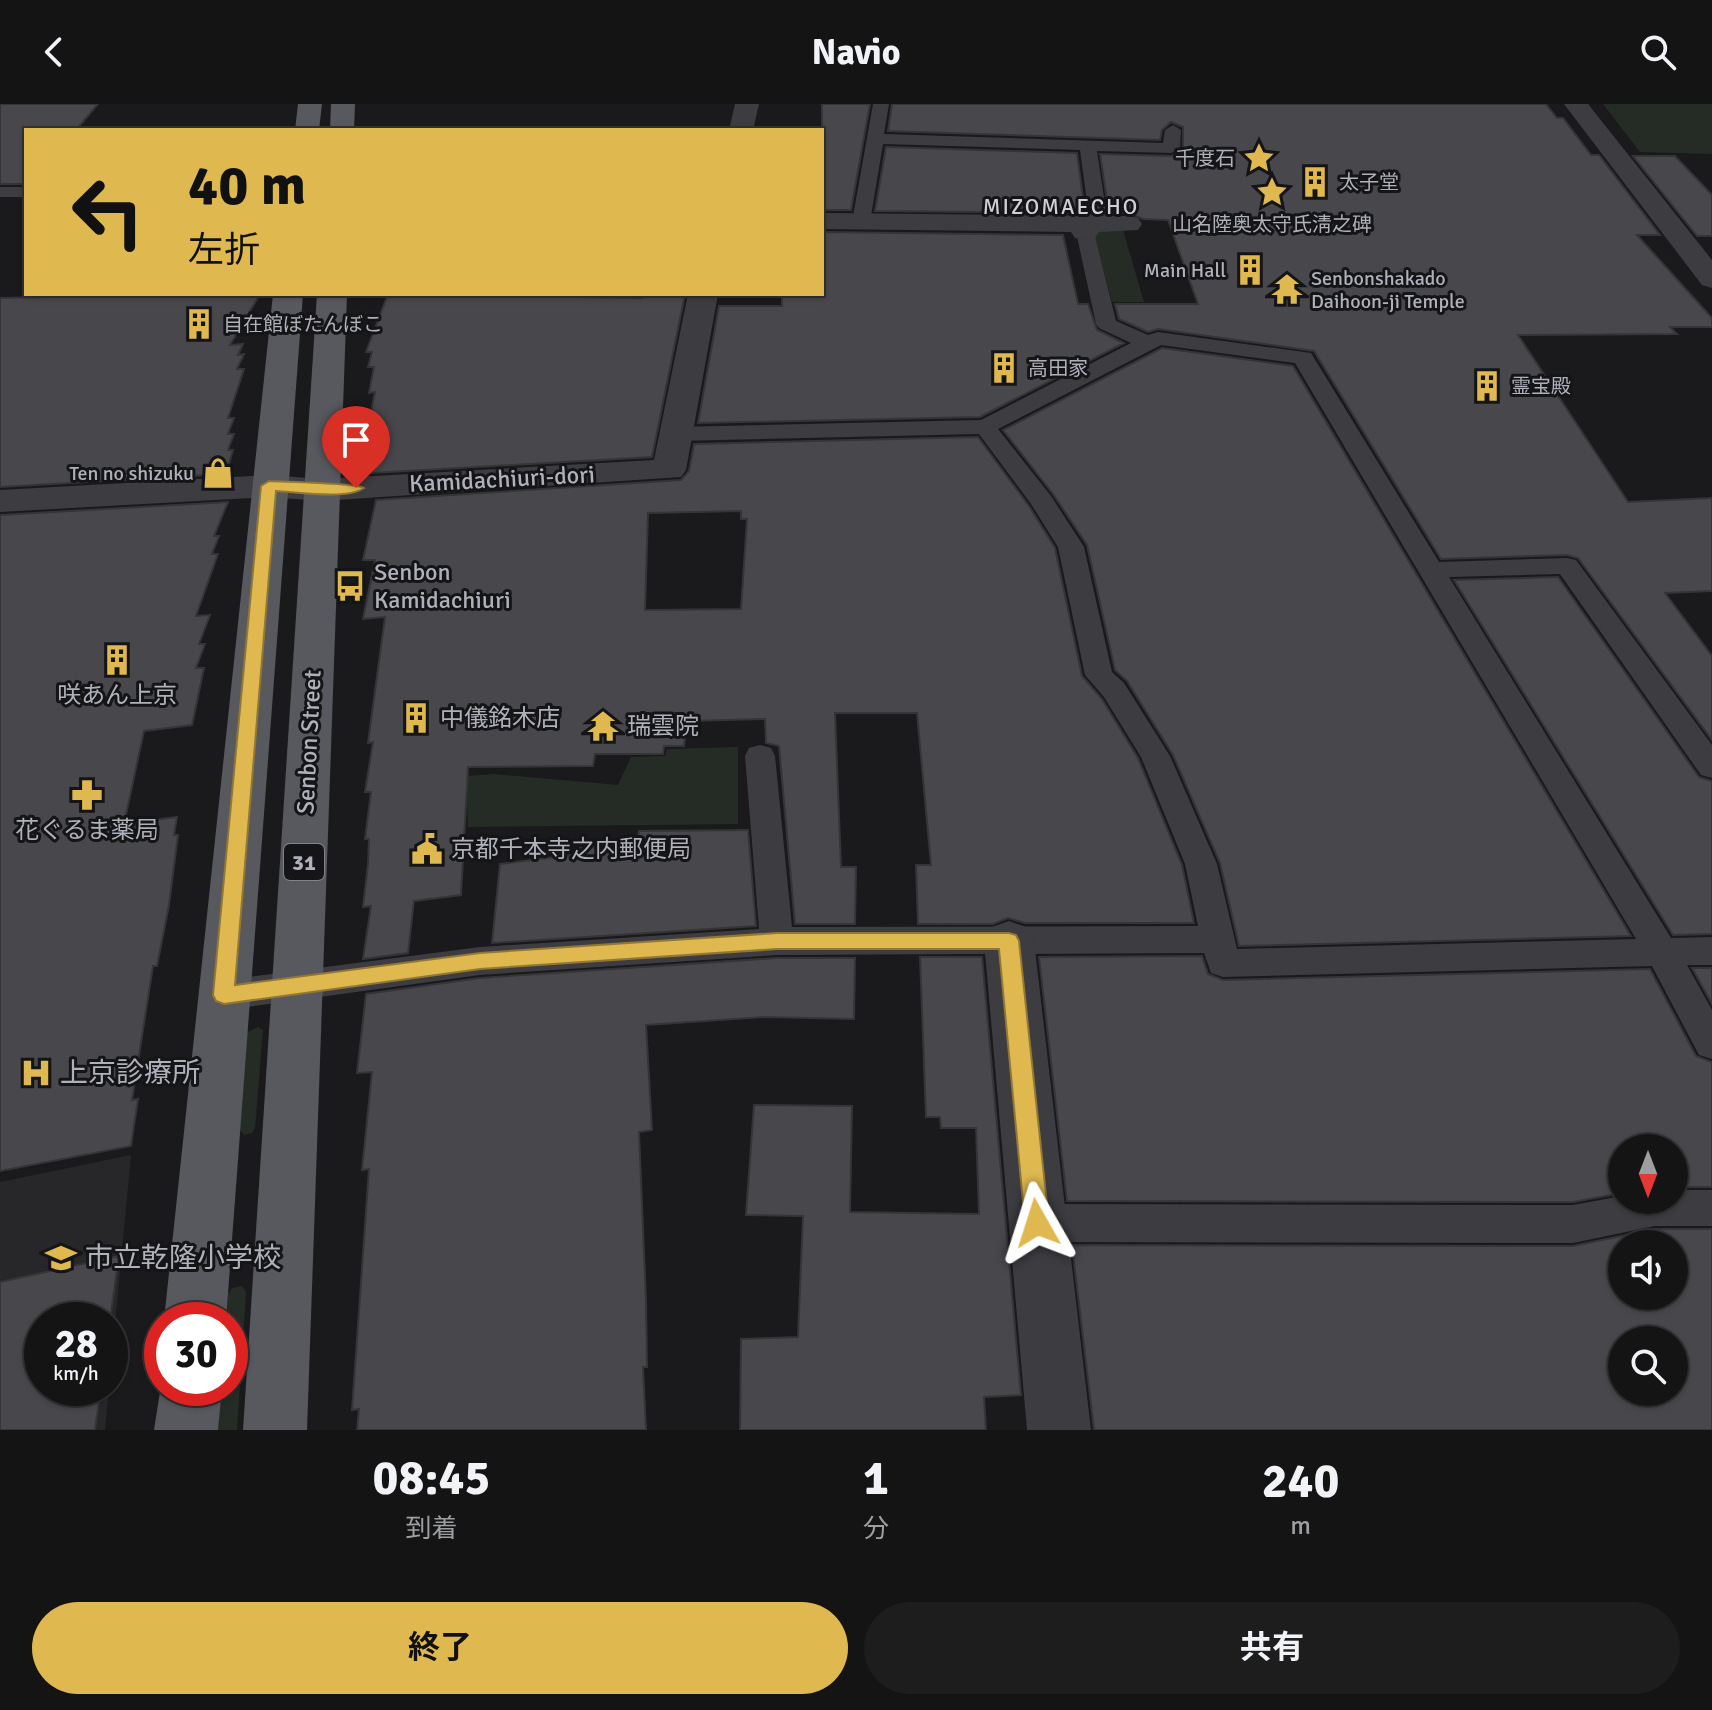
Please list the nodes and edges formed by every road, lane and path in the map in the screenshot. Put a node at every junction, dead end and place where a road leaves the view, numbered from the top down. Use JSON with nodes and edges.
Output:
{"nodes":[{"id":1,"x":310,"y":104,"type":"edge"},
{"id":2,"x":343,"y":104,"type":"edge"},
{"id":3,"x":747,"y":104,"type":"edge"},
{"id":4,"x":881,"y":104,"type":"edge"},
{"id":5,"x":1576,"y":104,"type":"edge"},
{"id":6,"x":307,"y":128,"type":"edge"},
{"id":7,"x":342,"y":128,"type":"edge"},
{"id":8,"x":741,"y":128,"type":"edge"},
{"id":9,"x":1173,"y":130,"type":"dead end"},
{"id":10,"x":874,"y":139,"type":"junction"},
{"id":11,"x":1088,"y":145,"type":"junction"},
{"id":12,"x":0,"y":192,"type":"edge"},
{"id":13,"x":24,"y":192,"type":"edge"},
{"id":14,"x":824,"y":221,"type":"edge"},
{"id":15,"x":861,"y":222,"type":"junction"},
{"id":16,"x":1128,"y":224,"type":"dead end"},
{"id":17,"x":1089,"y":226,"type":"junction"},
{"id":18,"x":1712,"y":279,"type":"edge"},
{"id":19,"x":288,"y":296,"type":"edge"},
{"id":20,"x":332,"y":296,"type":"edge"},
{"id":21,"x":703,"y":296,"type":"edge"},
{"id":22,"x":1148,"y":343,"type":"junction"},
{"id":23,"x":985,"y":427,"type":"junction"},
{"id":24,"x":675,"y":434,"type":"junction"},
{"id":25,"x":269,"y":486,"type":"junction"},
{"id":26,"x":321,"y":490,"type":"junction"},
{"id":27,"x":0,"y":501,"type":"edge"},
{"id":28,"x":1431,"y":570,"type":"junction"},
{"id":29,"x":760,"y":756,"type":"dead end"},
{"id":30,"x":1712,"y":767,"type":"edge"},
{"id":31,"x":1217,"y":939,"type":"junction"},
{"id":32,"x":777,"y":941,"type":"junction"},
{"id":33,"x":1009,"y":941,"type":"junction"},
{"id":34,"x":1712,"y":951,"type":"edge"},
{"id":35,"x":1663,"y":954,"type":"junction"},
{"id":36,"x":298,"y":984,"type":"junction"},
{"id":37,"x":224,"y":995,"type":"junction"},
{"id":38,"x":1712,"y":1044,"type":"edge"},
{"id":39,"x":1712,"y":1208,"type":"edge"},
{"id":40,"x":1037,"y":1223,"type":"junction"},
{"id":41,"x":197,"y":1302,"type":"edge"},
{"id":42,"x":188,"y":1406,"type":"edge"},
{"id":43,"x":186,"y":1430,"type":"edge"},
{"id":44,"x":275,"y":1430,"type":"edge"},
{"id":45,"x":1059,"y":1430,"type":"edge"}],
"edges":[{"from":1,"to":6,"type":"main road"},
{"from":2,"to":7,"type":"main road"},
{"from":3,"to":8,"type":"street"},
{"from":4,"to":10,"type":"lane"},
{"from":5,"to":18,"type":"street"},
{"from":9,"to":11,"type":"lane"},
{"from":10,"to":11,"type":"lane"},
{"from":10,"to":15,"type":"lane"},
{"from":11,"to":17,"type":"lane"},
{"from":12,"to":13,"type":"lane"},
{"from":14,"to":15,"type":"street"},
{"from":15,"to":17,"type":"street"},
{"from":16,"to":17,"type":"street"},
{"from":17,"to":22,"type":"lane"},
{"from":19,"to":25,"type":"main road"},
{"from":20,"to":26,"type":"main road","name":"Senbon Street","number":"31"},
{"from":21,"to":24,"type":"street"},
{"from":22,"to":23,"type":"lane"},
{"from":22,"to":28,"type":"lane"},
{"from":23,"to":24,"type":"lane"},
{"from":23,"to":31,"type":"lane"},
{"from":24,"to":26,"type":"street","name":"Kamidachiuri-dori"},
{"from":25,"to":26,"type":"street","name":"Kamidachiuri-dori"},
{"from":25,"to":27,"type":"street","name":"Kamidachiuri-dori"},
{"from":25,"to":37,"type":"main road"},
{"from":26,"to":36,"type":"main road","name":"Senbon Street","number":"31"},
{"from":28,"to":30,"type":"lane"},
{"from":28,"to":35,"type":"lane"},
{"from":29,"to":32,"type":"lane"},
{"from":31,"to":33,"type":"lane"},
{"from":31,"to":35,"type":"lane"},
{"from":32,"to":33,"type":"lane"},
{"from":32,"to":36,"type":"lane"},
{"from":33,"to":40,"type":"street"},
{"from":34,"to":35,"type":"lane"},
{"from":35,"to":38,"type":"lane"},
{"from":36,"to":37,"type":"lane"},
{"from":36,"to":44,"type":"main road","name":"Senbon Street","number":"31"},
{"from":37,"to":41,"type":"main road"},
{"from":39,"to":40,"type":"lane"},
{"from":40,"to":45,"type":"street"},
{"from":42,"to":43,"type":"main road"}]}
